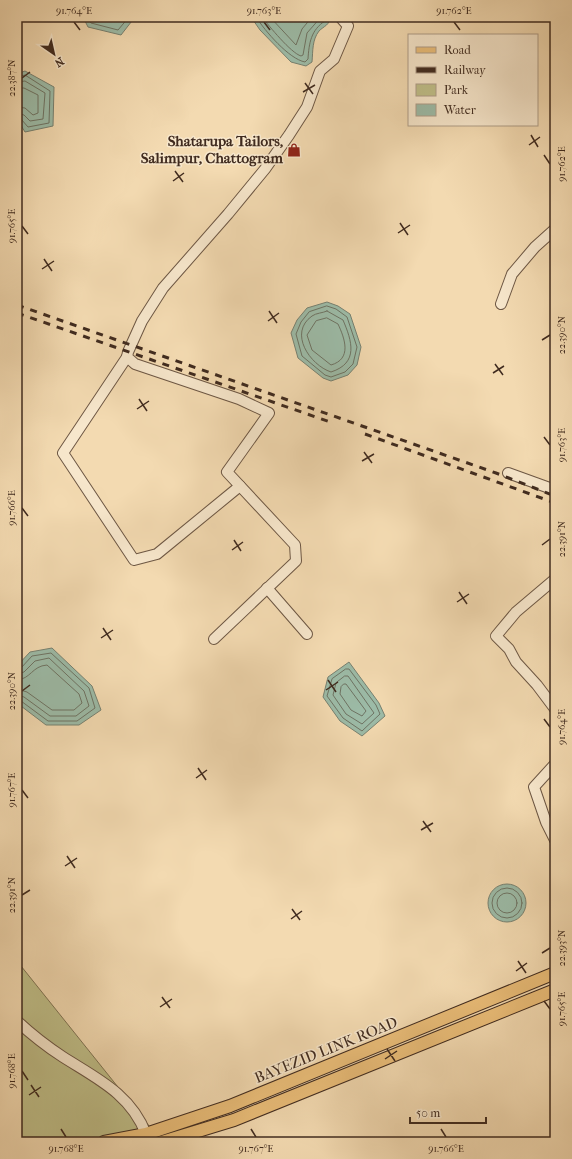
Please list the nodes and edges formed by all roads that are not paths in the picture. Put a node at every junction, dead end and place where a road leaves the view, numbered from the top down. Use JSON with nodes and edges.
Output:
{"nodes":[{"id":1,"x":340,"y":17,"type":"edge"},
{"id":2,"x":555,"y":229,"type":"edge"},
{"id":3,"x":501,"y":304,"type":"dead end"},
{"id":4,"x":127,"y":357,"type":"junction"},
{"id":5,"x":508,"y":473,"type":"dead end"},
{"id":6,"x":240,"y":486,"type":"junction"},
{"id":7,"x":555,"y":490,"type":"edge"},
{"id":8,"x":555,"y":579,"type":"edge"},
{"id":9,"x":267,"y":588,"type":"junction"},
{"id":10,"x":307,"y":634,"type":"dead end"},
{"id":11,"x":214,"y":638,"type":"dead end"},
{"id":12,"x":555,"y":709,"type":"edge"},
{"id":13,"x":555,"y":764,"type":"edge"},
{"id":14,"x":555,"y":840,"type":"edge"},
{"id":15,"x":555,"y":973,"type":"edge"},
{"id":16,"x":555,"y":990,"type":"edge"},
{"id":17,"x":17,"y":1021,"type":"edge"},
{"id":18,"x":146,"y":1134,"type":"junction"},
{"id":19,"x":104,"y":1142,"type":"edge"},
{"id":20,"x":162,"y":1142,"type":"edge"}],
"edges":[{"from":1,"to":4,"type":"street"},
{"from":2,"to":3,"type":"street"},
{"from":4,"to":6,"type":"street"},
{"from":4,"to":6,"type":"street"},
{"from":5,"to":7,"type":"street"},
{"from":6,"to":9,"type":"street"},
{"from":8,"to":12,"type":"street"},
{"from":9,"to":10,"type":"street"},
{"from":9,"to":11,"type":"street"},
{"from":13,"to":14,"type":"street"},
{"from":15,"to":18,"type":"main road","name":"BAYEZID LINK ROAD"},
{"from":16,"to":20,"type":"main road","name":"BAYEZID LINK ROAD"},
{"from":17,"to":18,"type":"street"},
{"from":18,"to":19,"type":"main road","name":"BAYEZID LINK ROAD"}]}
